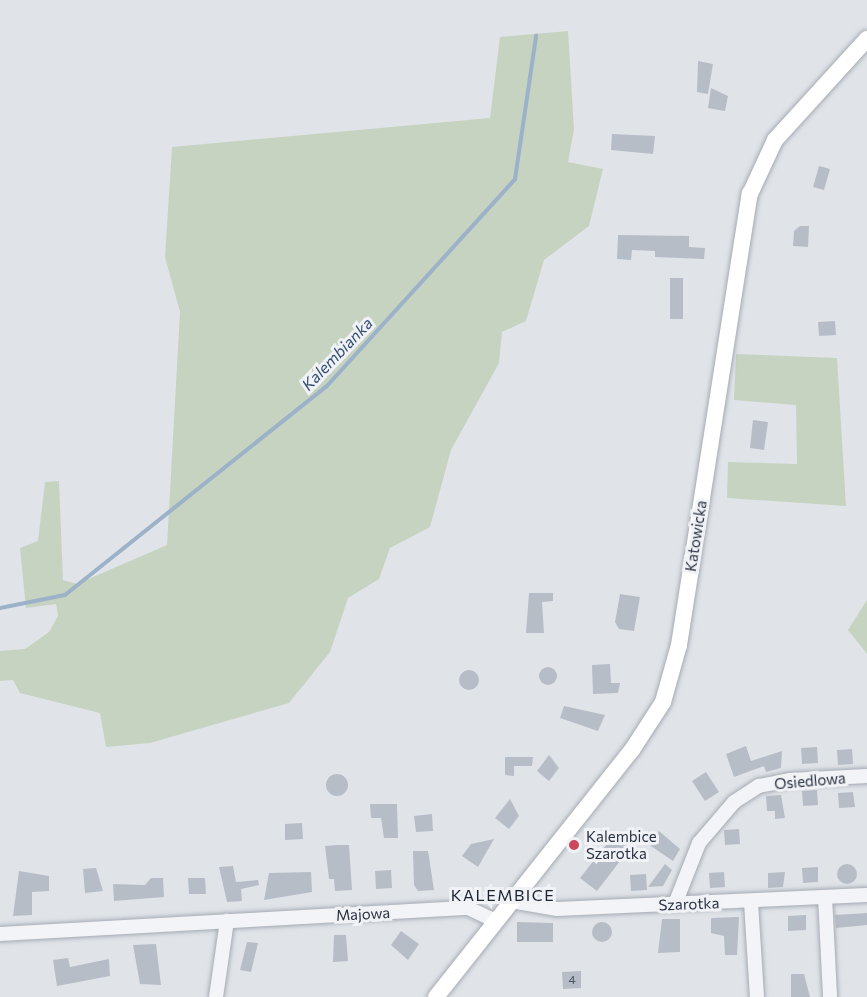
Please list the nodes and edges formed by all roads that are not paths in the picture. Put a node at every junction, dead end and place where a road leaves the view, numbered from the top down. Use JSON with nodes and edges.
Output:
{"nodes":[{"id":1,"x":867,"y":39,"type":"edge"},
{"id":2,"x":867,"y":776,"type":"edge"},
{"id":3,"x":867,"y":895,"type":"edge"},
{"id":4,"x":825,"y":897,"type":"junction"},
{"id":5,"x":511,"y":901,"type":"junction"},
{"id":6,"x":751,"y":902,"type":"junction"},
{"id":7,"x":675,"y":904,"type":"junction"},
{"id":8,"x":227,"y":921,"type":"junction"},
{"id":9,"x":496,"y":921,"type":"junction"},
{"id":10,"x":0,"y":934,"type":"edge"},
{"id":11,"x":216,"y":997,"type":"edge"},
{"id":12,"x":436,"y":997,"type":"edge"},
{"id":13,"x":757,"y":997,"type":"edge"},
{"id":14,"x":830,"y":997,"type":"edge"}],
"edges":[{"from":1,"to":5,"type":"main road","name":"Katowicka"},
{"from":2,"to":7,"type":"street","name":"Osiedlowa"},
{"from":3,"to":4,"type":"street","name":"Szarotka"},
{"from":4,"to":6,"type":"street","name":"Szarotka"},
{"from":4,"to":14,"type":"street"},
{"from":5,"to":7,"type":"street","name":"Szarotka"},
{"from":5,"to":9,"type":"main road","name":"Katowicka"},
{"from":6,"to":7,"type":"street","name":"Szarotka"},
{"from":6,"to":13,"type":"street"},
{"from":8,"to":9,"type":"street","name":"Majowa"},
{"from":8,"to":10,"type":"street","name":"Majowa"},
{"from":8,"to":11,"type":"street"},
{"from":9,"to":12,"type":"main road","name":"Katowicka"}]}
